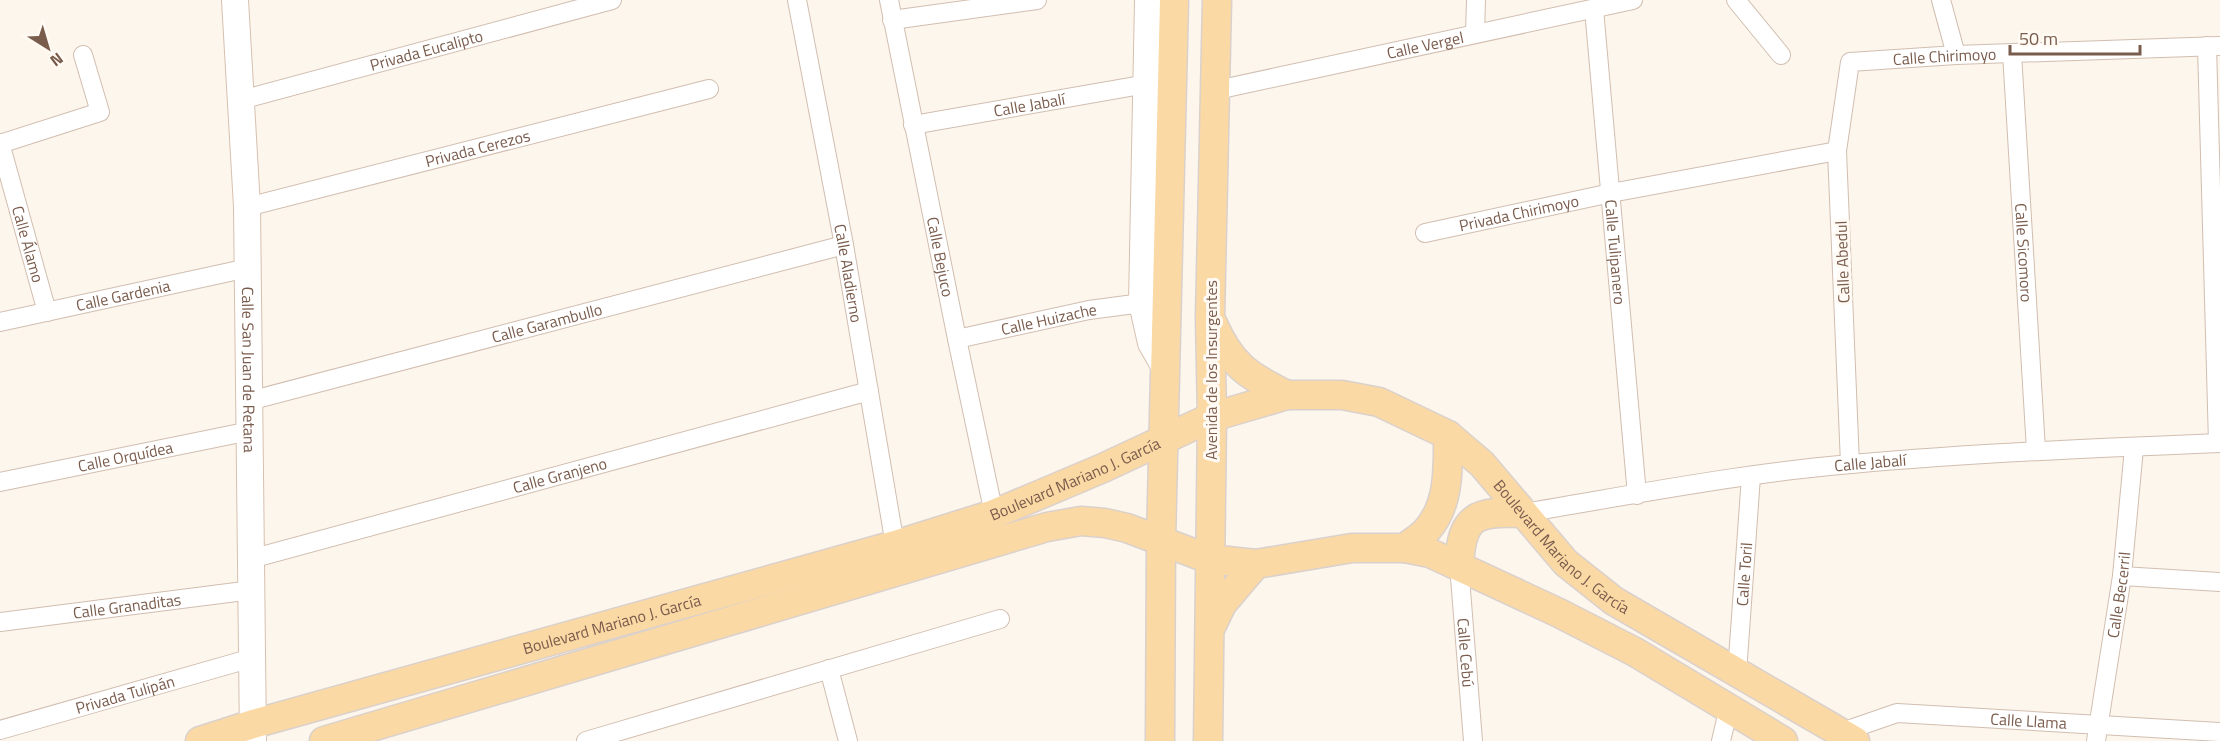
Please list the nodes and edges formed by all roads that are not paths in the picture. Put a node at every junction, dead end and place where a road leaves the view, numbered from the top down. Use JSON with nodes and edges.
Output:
{"nodes":[{"id":1,"x":235,"y":0,"type":"edge"},
{"id":2,"x":612,"y":0,"type":"edge"},
{"id":3,"x":797,"y":0,"type":"edge"},
{"id":4,"x":889,"y":0,"type":"edge"},
{"id":5,"x":1037,"y":0,"type":"edge"},
{"id":6,"x":1148,"y":0,"type":"edge"},
{"id":7,"x":1174,"y":0,"type":"edge"},
{"id":8,"x":1217,"y":0,"type":"edge"},
{"id":9,"x":1476,"y":0,"type":"edge"},
{"id":10,"x":1630,"y":0,"type":"edge"},
{"id":11,"x":1736,"y":0,"type":"edge"},
{"id":12,"x":1941,"y":0,"type":"edge"},
{"id":13,"x":951,"y":5,"type":"edge"},
{"id":14,"x":1594,"y":9,"type":"junction"},
{"id":15,"x":892,"y":20,"type":"junction"},
{"id":16,"x":1475,"y":34,"type":"junction"},
{"id":17,"x":2213,"y":46,"type":"edge"},
{"id":18,"x":2012,"y":53,"type":"junction"},
{"id":19,"x":83,"y":55,"type":"dead end"},
{"id":20,"x":1781,"y":55,"type":"dead end"},
{"id":21,"x":1956,"y":55,"type":"junction"},
{"id":22,"x":1850,"y":62,"type":"joint"},
{"id":23,"x":1147,"y":84,"type":"junction"},
{"id":24,"x":709,"y":89,"type":"dead end"},
{"id":25,"x":1216,"y":90,"type":"junction"},
{"id":26,"x":241,"y":100,"type":"junction"},
{"id":27,"x":913,"y":125,"type":"junction"},
{"id":28,"x":0,"y":143,"type":"edge"},
{"id":29,"x":1837,"y":150,"type":"junction"},
{"id":30,"x":1611,"y":193,"type":"junction"},
{"id":31,"x":247,"y":207,"type":"junction"},
{"id":32,"x":1425,"y":233,"type":"dead end"},
{"id":33,"x":843,"y":245,"type":"junction"},
{"id":34,"x":248,"y":268,"type":"junction"},
{"id":35,"x":1143,"y":303,"type":"junction"},
{"id":36,"x":47,"y":312,"type":"junction"},
{"id":37,"x":1210,"y":318,"type":"junction"},
{"id":38,"x":0,"y":322,"type":"edge"},
{"id":39,"x":957,"y":339,"type":"junction"},
{"id":40,"x":1166,"y":369,"type":"junction"},
{"id":41,"x":869,"y":390,"type":"junction"},
{"id":42,"x":1287,"y":395,"type":"junction"},
{"id":43,"x":249,"y":401,"type":"junction"},
{"id":44,"x":1212,"y":417,"type":"junction"},
{"id":45,"x":250,"y":431,"type":"junction"},
{"id":46,"x":1448,"y":435,"type":"junction"},
{"id":47,"x":1164,"y":439,"type":"junction"},
{"id":48,"x":2219,"y":443,"type":"edge"},
{"id":49,"x":2134,"y":448,"type":"junction"},
{"id":50,"x":2036,"y":450,"type":"junction"},
{"id":51,"x":1850,"y":464,"type":"junction"},
{"id":52,"x":1751,"y":476,"type":"junction"},
{"id":53,"x":0,"y":482,"type":"edge"},
{"id":54,"x":1637,"y":495,"type":"junction"},
{"id":55,"x":1523,"y":513,"type":"junction"},
{"id":56,"x":994,"y":514,"type":"junction"},
{"id":57,"x":1161,"y":541,"type":"junction"},
{"id":58,"x":895,"y":545,"type":"junction"},
{"id":59,"x":1405,"y":548,"type":"junction"},
{"id":60,"x":251,"y":559,"type":"junction"},
{"id":61,"x":1209,"y":559,"type":"junction"},
{"id":62,"x":1256,"y":564,"type":"junction"},
{"id":63,"x":1459,"y":566,"type":"junction"},
{"id":64,"x":845,"y":573,"type":"junction"},
{"id":65,"x":2122,"y":576,"type":"junction"},
{"id":66,"x":2220,"y":582,"type":"edge"},
{"id":67,"x":252,"y":590,"type":"junction"},
{"id":68,"x":1000,"y":619,"type":"dead end"},
{"id":69,"x":0,"y":622,"type":"edge"},
{"id":70,"x":1209,"y":631,"type":"junction"},
{"id":71,"x":252,"y":658,"type":"junction"},
{"id":72,"x":830,"y":669,"type":"junction"},
{"id":73,"x":1737,"y":673,"type":"junction"},
{"id":74,"x":1729,"y":707,"type":"junction"},
{"id":75,"x":0,"y":730,"type":"edge"},
{"id":76,"x":253,"y":732,"type":"edge"},
{"id":77,"x":2220,"y":732,"type":"edge"},
{"id":78,"x":2098,"y":733,"type":"edge"},
{"id":79,"x":1849,"y":737,"type":"edge"},
{"id":80,"x":598,"y":739,"type":"edge"},
{"id":81,"x":200,"y":741,"type":"edge"},
{"id":82,"x":324,"y":741,"type":"edge"},
{"id":83,"x":848,"y":741,"type":"edge"},
{"id":84,"x":1160,"y":741,"type":"edge"},
{"id":85,"x":1208,"y":741,"type":"edge"},
{"id":86,"x":1473,"y":741,"type":"edge"},
{"id":87,"x":1721,"y":741,"type":"edge"},
{"id":88,"x":1783,"y":741,"type":"edge"}],
"edges":[{"from":1,"to":26,"type":"street","name":"Calle San Juan de Retana"},
{"from":2,"to":26,"type":"street","name":"Privada Eucalipto"},
{"from":3,"to":33,"type":"street","name":"Calle Aladierno"},
{"from":4,"to":15,"type":"street","name":"Calle Bejuco"},
{"from":5,"to":13,"type":"street"},
{"from":6,"to":23,"type":"street"},
{"from":7,"to":40,"type":"main road"},
{"from":8,"to":25,"type":"main road","name":"Avenida de los Insurgentes"},
{"from":9,"to":16,"type":"street"},
{"from":10,"to":14,"type":"street","name":"Calle Vergel"},
{"from":11,"to":20,"type":"street"},
{"from":12,"to":21,"type":"street"},
{"from":13,"to":15,"type":"street"},
{"from":14,"to":16,"type":"street","name":"Calle Vergel"},
{"from":14,"to":30,"type":"street","name":"Calle Tulipanero"},
{"from":15,"to":27,"type":"street","name":"Calle Bejuco"},
{"from":16,"to":25,"type":"street","name":"Calle Vergel"},
{"from":17,"to":18,"type":"street","name":"Calle Chirimoyo"},
{"from":17,"to":48,"type":"street"},
{"from":18,"to":21,"type":"street","name":"Calle Chirimoyo"},
{"from":18,"to":50,"type":"street","name":"Calle Sicomoro"},
{"from":19,"to":28,"type":"street"},
{"from":21,"to":22,"type":"street","name":"Calle Chirimoyo"},
{"from":22,"to":29,"type":"street","name":"Calle Abedul"},
{"from":23,"to":27,"type":"street","name":"Calle Jabalí"},
{"from":23,"to":35,"type":"street"},
{"from":24,"to":31,"type":"street","name":"Privada Cerezos"},
{"from":25,"to":37,"type":"main road","name":"Avenida de los Insurgentes"},
{"from":26,"to":31,"type":"street","name":"Calle San Juan de Retana"},
{"from":27,"to":39,"type":"street","name":"Calle Bejuco"},
{"from":28,"to":36,"type":"street","name":"Calle Álamo"},
{"from":29,"to":30,"type":"street"},
{"from":29,"to":51,"type":"street","name":"Calle Abedul"},
{"from":30,"to":32,"type":"street","name":"Privada Chirimoyo"},
{"from":30,"to":54,"type":"street","name":"Calle Tulipanero"},
{"from":31,"to":34,"type":"street","name":"Calle San Juan de Retana"},
{"from":33,"to":41,"type":"street","name":"Calle Aladierno"},
{"from":33,"to":43,"type":"street","name":"Calle Garambullo"},
{"from":34,"to":36,"type":"street","name":"Calle Gardenia"},
{"from":34,"to":43,"type":"street","name":"Calle San Juan de Retana"},
{"from":35,"to":39,"type":"street","name":"Calle Huizache"},
{"from":35,"to":40,"type":"street"},
{"from":36,"to":38,"type":"street","name":"Calle Gardenia"},
{"from":37,"to":42,"type":"main road"},
{"from":37,"to":44,"type":"main road","name":"Avenida de los Insurgentes"},
{"from":39,"to":56,"type":"street","name":"Calle Bejuco"},
{"from":40,"to":47,"type":"main road"},
{"from":41,"to":58,"type":"street","name":"Calle Aladierno"},
{"from":41,"to":60,"type":"street","name":"Calle Granjeno"},
{"from":42,"to":44,"type":"main road","name":"Boulevard Mariano J. García"},
{"from":42,"to":46,"type":"main road","name":"Boulevard Mariano J. García"},
{"from":43,"to":45,"type":"street","name":"Calle San Juan de Retana"},
{"from":44,"to":47,"type":"main road","name":"Boulevard Mariano J. García"},
{"from":44,"to":61,"type":"main road","name":"Avenida de los Insurgentes"},
{"from":45,"to":53,"type":"street","name":"Calle Orquídea"},
{"from":45,"to":60,"type":"street","name":"Calle San Juan de Retana"},
{"from":46,"to":55,"type":"main road","name":"Boulevard Mariano J. García"},
{"from":46,"to":59,"type":"main road"},
{"from":47,"to":56,"type":"main road","name":"Boulevard Mariano J. García"},
{"from":47,"to":57,"type":"main road"},
{"from":48,"to":49,"type":"street","name":"Calle Jabalí"},
{"from":49,"to":50,"type":"street","name":"Calle Jabalí"},
{"from":49,"to":65,"type":"street","name":"Calle Becerril"},
{"from":50,"to":51,"type":"street","name":"Calle Jabalí"},
{"from":51,"to":52,"type":"street","name":"Calle Jabalí"},
{"from":52,"to":54,"type":"street","name":"Calle Jabalí"},
{"from":52,"to":73,"type":"street","name":"Calle Toril"},
{"from":54,"to":55,"type":"street","name":"Calle Jabalí"},
{"from":55,"to":63,"type":"main road"},
{"from":55,"to":73,"type":"main road","name":"Boulevard Mariano J. García"},
{"from":56,"to":58,"type":"main road","name":"Boulevard Mariano J. García"},
{"from":57,"to":61,"type":"main road","name":"Boulevard Mariano J. García"},
{"from":57,"to":64,"type":"main road","name":"Boulevard Mariano J. García"},
{"from":57,"to":84,"type":"main road"},
{"from":58,"to":64,"type":"main road","name":"Boulevard Mariano J. García"},
{"from":59,"to":62,"type":"main road","name":"Boulevard Mariano J. García"},
{"from":59,"to":63,"type":"main road","name":"Boulevard Mariano J. García"},
{"from":60,"to":67,"type":"street","name":"Calle San Juan de Retana"},
{"from":61,"to":62,"type":"main road","name":"Boulevard Mariano J. García"},
{"from":61,"to":70,"type":"main road","name":"Avenida de los Insurgentes"},
{"from":62,"to":70,"type":"main road"},
{"from":63,"to":74,"type":"main road","name":"Boulevard Mariano J. García"},
{"from":63,"to":86,"type":"street","name":"Calle Cebú"},
{"from":64,"to":76,"type":"main road","name":"Boulevard Mariano J. García"},
{"from":64,"to":82,"type":"main road","name":"Boulevard Mariano J. García"},
{"from":65,"to":66,"type":"street"},
{"from":65,"to":78,"type":"street","name":"Calle Becerril"},
{"from":67,"to":69,"type":"street","name":"Calle Granaditas"},
{"from":67,"to":71,"type":"street","name":"Calle San Juan de Retana"},
{"from":68,"to":72,"type":"street"},
{"from":70,"to":85,"type":"main road","name":"Avenida de los Insurgentes"},
{"from":71,"to":75,"type":"street","name":"Privada Tulipán"},
{"from":71,"to":76,"type":"street","name":"Calle San Juan de Retana"},
{"from":72,"to":80,"type":"street"},
{"from":72,"to":83,"type":"street"},
{"from":73,"to":79,"type":"main road","name":"Boulevard Mariano J. García"},
{"from":74,"to":87,"type":"street"},
{"from":74,"to":88,"type":"main road","name":"Boulevard Mariano J. García"},
{"from":76,"to":81,"type":"main road","name":"Boulevard Mariano J. García"},
{"from":77,"to":78,"type":"street","name":"Calle Llama"},
{"from":78,"to":79,"type":"street","name":"Calle Llama"}]}
